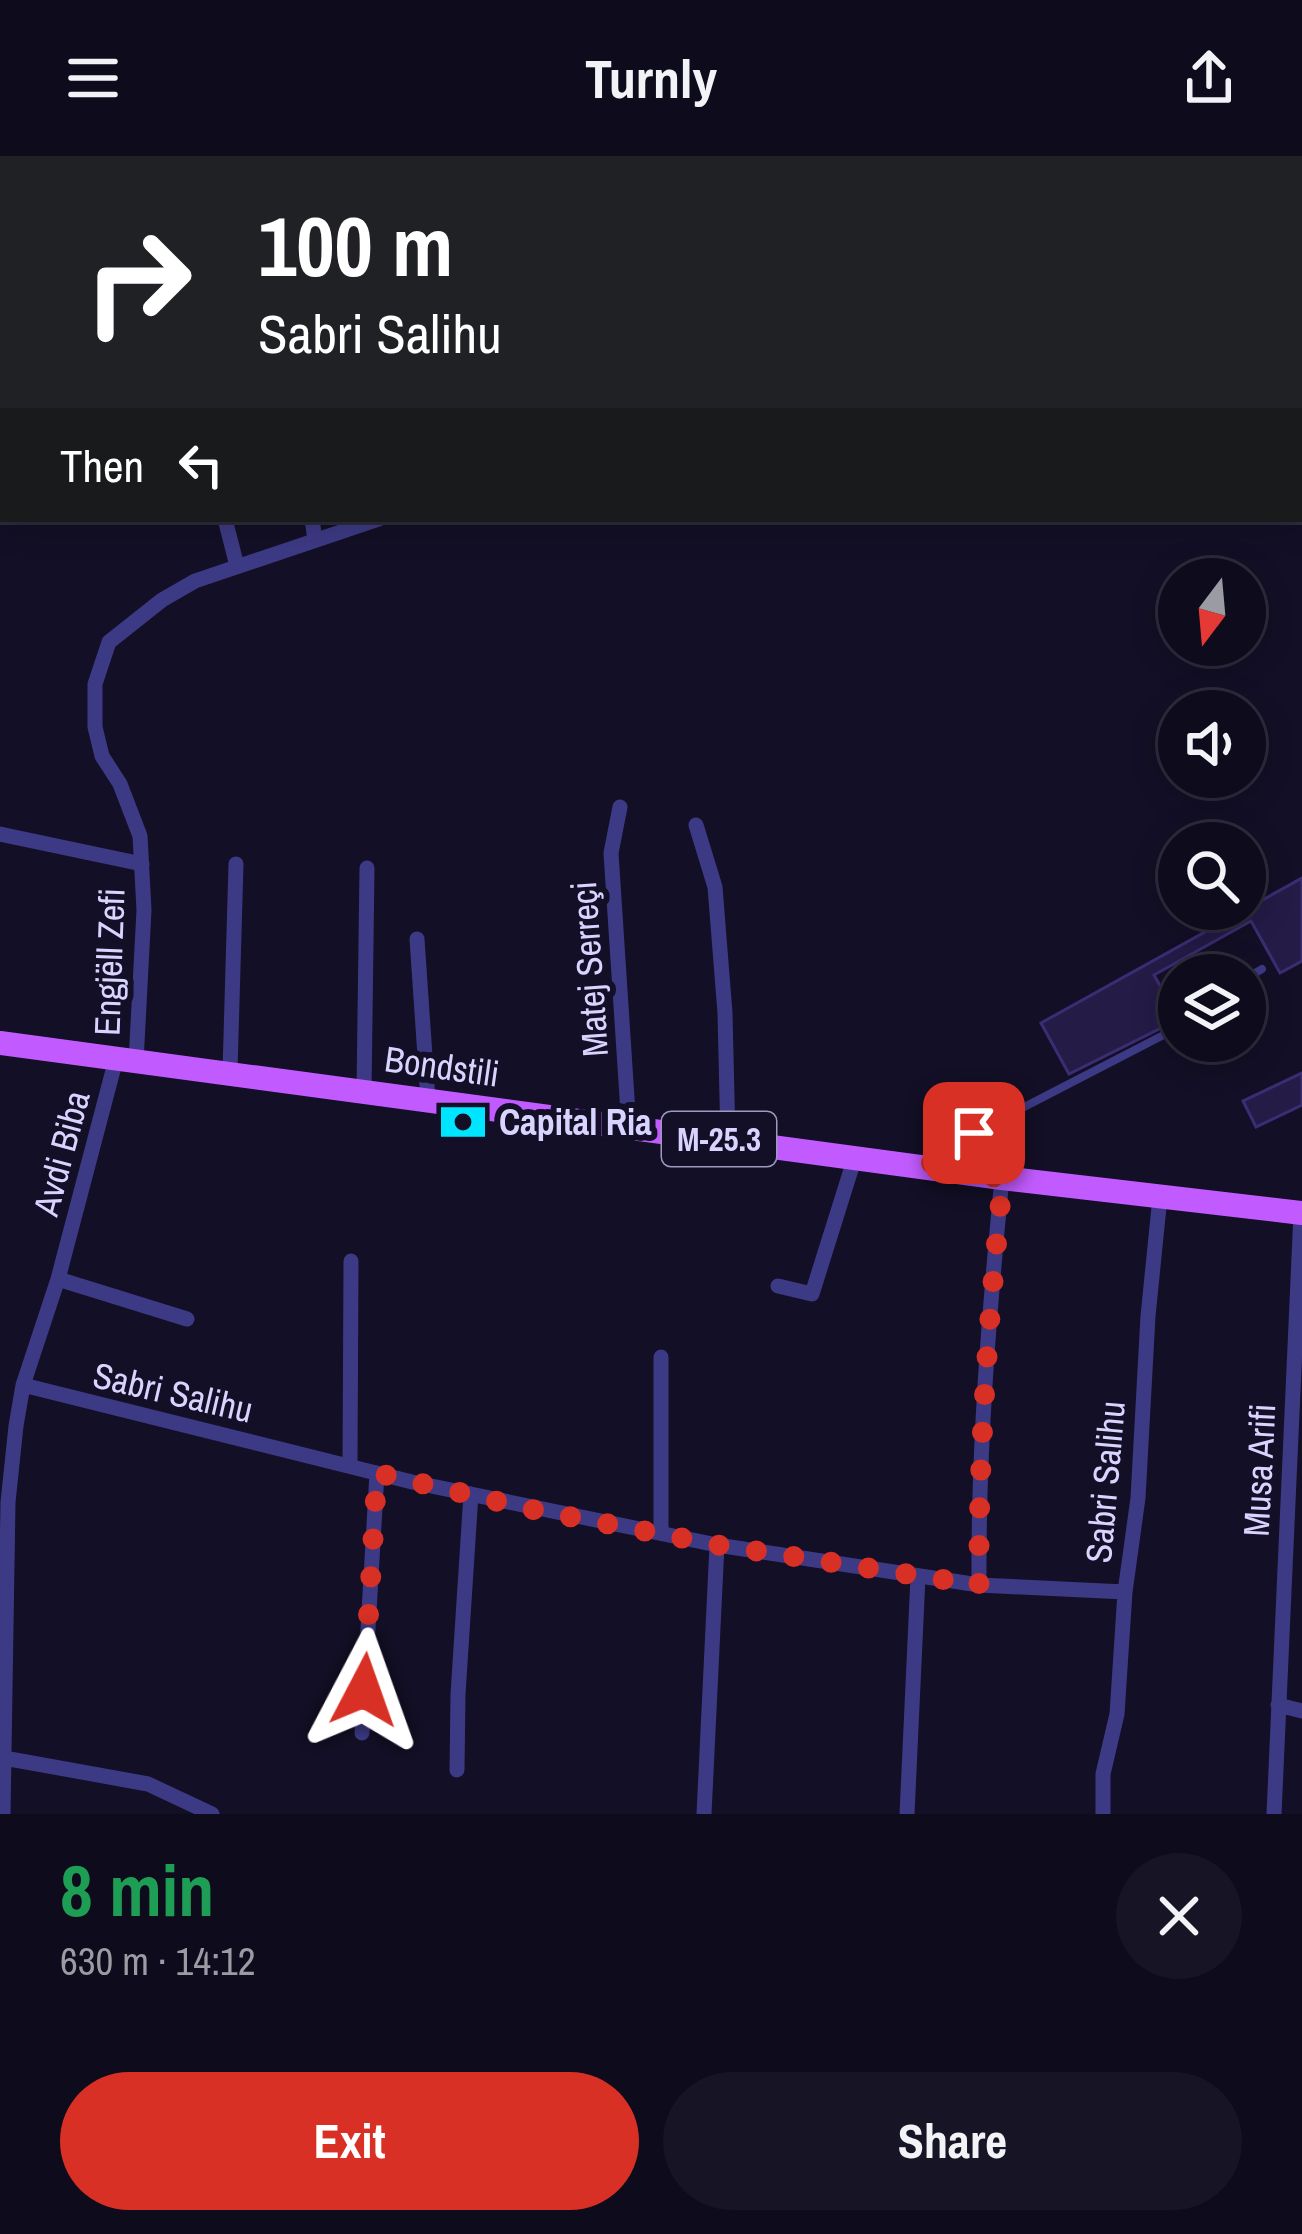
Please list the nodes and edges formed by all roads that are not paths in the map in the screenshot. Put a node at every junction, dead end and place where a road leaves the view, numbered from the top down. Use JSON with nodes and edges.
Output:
{"nodes":[{"id":1,"x":226,"y":522,"type":"edge"},
{"id":2,"x":312,"y":522,"type":"edge"},
{"id":3,"x":370,"y":522,"type":"edge"},
{"id":4,"x":315,"y":540,"type":"junction"},
{"id":5,"x":237,"y":566,"type":"junction"},
{"id":6,"x":620,"y":807,"type":"dead end"},
{"id":7,"x":695,"y":825,"type":"dead end"},
{"id":8,"x":0,"y":834,"type":"edge"},
{"id":9,"x":142,"y":864,"type":"junction"},
{"id":10,"x":236,"y":864,"type":"dead end"},
{"id":11,"x":367,"y":868,"type":"dead end"},
{"id":12,"x":417,"y":939,"type":"dead end"},
{"id":13,"x":1158,"y":1038,"type":"edge"},
{"id":14,"x":0,"y":1043,"type":"edge"},
{"id":15,"x":126,"y":1061,"type":"junction"},
{"id":16,"x":230,"y":1071,"type":"junction"},
{"id":17,"x":364,"y":1090,"type":"junction"},
{"id":18,"x":428,"y":1100,"type":"junction"},
{"id":19,"x":629,"y":1128,"type":"junction"},
{"id":20,"x":974,"y":1133,"type":"joint"},
{"id":21,"x":728,"y":1140,"type":"junction"},
{"id":22,"x":855,"y":1156,"type":"junction"},
{"id":23,"x":926,"y":1168,"type":"junction"},
{"id":24,"x":1003,"y":1178,"type":"junction"},
{"id":25,"x":1160,"y":1197,"type":"junction"},
{"id":26,"x":1302,"y":1213,"type":"edge"},
{"id":27,"x":351,"y":1261,"type":"dead end"},
{"id":28,"x":58,"y":1279,"type":"junction"},
{"id":29,"x":778,"y":1286,"type":"dead end"},
{"id":30,"x":187,"y":1318,"type":"dead end"},
{"id":31,"x":661,"y":1357,"type":"dead end"},
{"id":32,"x":23,"y":1385,"type":"junction"},
{"id":33,"x":350,"y":1466,"type":"junction"},
{"id":34,"x":377,"y":1473,"type":"junction"},
{"id":35,"x":471,"y":1493,"type":"junction"},
{"id":36,"x":661,"y":1531,"type":"junction"},
{"id":37,"x":718,"y":1545,"type":"junction"},
{"id":38,"x":918,"y":1577,"type":"junction"},
{"id":39,"x":979,"y":1585,"type":"junction"},
{"id":40,"x":1125,"y":1592,"type":"junction"},
{"id":41,"x":1278,"y":1705,"type":"junction"},
{"id":42,"x":1302,"y":1711,"type":"edge"},
{"id":43,"x":362,"y":1733,"type":"dead end"},
{"id":44,"x":4,"y":1758,"type":"junction"},
{"id":45,"x":458,"y":1770,"type":"dead end"},
{"id":46,"x":3,"y":1814,"type":"edge"},
{"id":47,"x":212,"y":1814,"type":"edge"},
{"id":48,"x":704,"y":1814,"type":"edge"},
{"id":49,"x":907,"y":1814,"type":"edge"},
{"id":50,"x":1103,"y":1814,"type":"edge"},
{"id":51,"x":1274,"y":1814,"type":"edge"}],
"edges":[{"from":1,"to":5,"type":"street"},
{"from":2,"to":4,"type":"street"},
{"from":3,"to":4,"type":"street","name":"Engjëll Zefi"},
{"from":4,"to":5,"type":"street","name":"Engjëll Zefi"},
{"from":5,"to":9,"type":"street","name":"Engjëll Zefi"},
{"from":6,"to":19,"type":"street","name":"Matej Serreçi"},
{"from":7,"to":21,"type":"street"},
{"from":8,"to":9,"type":"street","name":"Engjëll Zefi"},
{"from":9,"to":15,"type":"street","name":"Engjëll Zefi"},
{"from":10,"to":16,"type":"street"},
{"from":11,"to":17,"type":"street"},
{"from":12,"to":18,"type":"street"},
{"from":13,"to":20,"type":"lane"},
{"from":14,"to":15,"type":"main road","name":"Bondstili","number":"M-25.3"},
{"from":15,"to":16,"type":"main road","name":"Bondstili","number":"M-25.3"},
{"from":15,"to":28,"type":"street","name":"Avdi Biba"},
{"from":16,"to":17,"type":"main road","name":"Bondstili","number":"M-25.3"},
{"from":17,"to":18,"type":"main road","name":"Bondstili","number":"M-25.3"},
{"from":18,"to":19,"type":"main road","name":"Bondstili","number":"M-25.3"},
{"from":19,"to":21,"type":"main road","name":"Bondstili","number":"M-25.3"},
{"from":20,"to":23,"type":"street"},
{"from":21,"to":22,"type":"main road","name":"Bondstili","number":"M-25.3"},
{"from":22,"to":23,"type":"main road","name":"Bondstili","number":"M-25.3"},
{"from":22,"to":29,"type":"street"},
{"from":23,"to":24,"type":"main road","name":"Bondstili","number":"M-25.3"},
{"from":24,"to":25,"type":"main road","name":"Bondstili","number":"M-25.3"},
{"from":24,"to":39,"type":"street"},
{"from":25,"to":26,"type":"main road","name":"Bondstili","number":"M-25.3"},
{"from":25,"to":40,"type":"street","name":"Sabri Salihu"},
{"from":26,"to":41,"type":"street","name":"Musa Arifi"},
{"from":27,"to":33,"type":"street"},
{"from":28,"to":30,"type":"street"},
{"from":28,"to":32,"type":"street","name":"Avdi Biba"},
{"from":31,"to":36,"type":"street"},
{"from":32,"to":33,"type":"street","name":"Sabri Salihu"},
{"from":32,"to":44,"type":"street","name":"Avdi Biba"},
{"from":33,"to":34,"type":"street","name":"Sabri Salihu"},
{"from":34,"to":35,"type":"street","name":"Sabri Salihu"},
{"from":34,"to":43,"type":"street"},
{"from":35,"to":36,"type":"street","name":"Sabri Salihu"},
{"from":35,"to":45,"type":"street"},
{"from":36,"to":37,"type":"street","name":"Sabri Salihu"},
{"from":37,"to":38,"type":"street","name":"Sabri Salihu"},
{"from":37,"to":48,"type":"street"},
{"from":38,"to":39,"type":"street","name":"Sabri Salihu"},
{"from":38,"to":49,"type":"street"},
{"from":39,"to":40,"type":"street","name":"Sabri Salihu"},
{"from":40,"to":50,"type":"street"},
{"from":41,"to":42,"type":"street"},
{"from":41,"to":51,"type":"street","name":"Musa Arifi"},
{"from":44,"to":46,"type":"street","name":"Avdi Biba"},
{"from":44,"to":47,"type":"street"}]}
